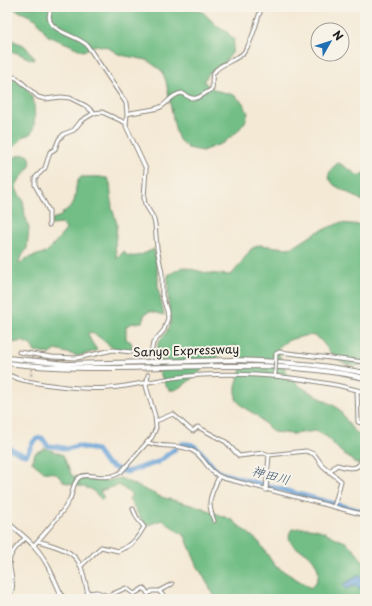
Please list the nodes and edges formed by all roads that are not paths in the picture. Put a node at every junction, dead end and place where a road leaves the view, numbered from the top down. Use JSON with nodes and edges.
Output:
{"nodes":[{"id":1,"x":52,"y":7,"type":"edge"},
{"id":2,"x":254,"y":7,"type":"edge"},
{"id":3,"x":261,"y":9,"type":"edge"},
{"id":4,"x":7,"y":75,"type":"edge"},
{"id":5,"x":94,"y":113,"type":"junction"},
{"id":6,"x":127,"y":114,"type":"junction"},
{"id":7,"x":126,"y":124,"type":"junction"},
{"id":8,"x":49,"y":225,"type":"dead end"},
{"id":9,"x":19,"y":352,"type":"dead end"},
{"id":10,"x":150,"y":354,"type":"junction"},
{"id":11,"x":7,"y":358,"type":"edge"},
{"id":12,"x":150,"y":358,"type":"tunnel mouth"},
{"id":13,"x":365,"y":362,"type":"edge"},
{"id":14,"x":7,"y":363,"type":"edge"},
{"id":15,"x":365,"y":372,"type":"edge"},
{"id":16,"x":7,"y":374,"type":"edge"},
{"id":17,"x":148,"y":375,"type":"tunnel mouth"},
{"id":18,"x":275,"y":375,"type":"junction"},
{"id":19,"x":31,"y":376,"type":"tunnel mouth"},
{"id":20,"x":365,"y":378,"type":"edge"},
{"id":21,"x":31,"y":382,"type":"junction"},
{"id":22,"x":146,"y":382,"type":"junction"},
{"id":23,"x":357,"y":390,"type":"junction"},
{"id":24,"x":365,"y":392,"type":"edge"},
{"id":25,"x":156,"y":421,"type":"junction"},
{"id":26,"x":365,"y":424,"type":"edge"},
{"id":27,"x":147,"y":442,"type":"junction"},
{"id":28,"x":365,"y":452,"type":"edge"},
{"id":29,"x":269,"y":455,"type":"junction"},
{"id":30,"x":329,"y":472,"type":"junction"},
{"id":31,"x":219,"y":476,"type":"junction"},
{"id":32,"x":266,"y":487,"type":"junction"},
{"id":33,"x":335,"y":505,"type":"junction"},
{"id":34,"x":133,"y":509,"type":"dead end"},
{"id":35,"x":365,"y":515,"type":"edge"},
{"id":36,"x":214,"y":521,"type":"dead end"},
{"id":37,"x":7,"y":522,"type":"edge"},
{"id":38,"x":25,"y":538,"type":"junction"},
{"id":39,"x":38,"y":541,"type":"junction"},
{"id":40,"x":34,"y":545,"type":"junction"},
{"id":41,"x":81,"y":566,"type":"junction"},
{"id":42,"x":172,"y":584,"type":"dead end"},
{"id":43,"x":159,"y":591,"type":"junction"},
{"id":44,"x":61,"y":593,"type":"junction"},
{"id":45,"x":87,"y":593,"type":"junction"},
{"id":46,"x":148,"y":594,"type":"junction"},
{"id":47,"x":7,"y":598,"type":"edge"},
{"id":48,"x":53,"y":599,"type":"edge"},
{"id":49,"x":63,"y":599,"type":"edge"},
{"id":50,"x":89,"y":599,"type":"edge"},
{"id":51,"x":146,"y":599,"type":"edge"},
{"id":52,"x":166,"y":599,"type":"edge"}],
"edges":[{"from":1,"to":6,"type":"street"},
{"from":2,"to":3,"type":"street"},
{"from":3,"to":6,"type":"street"},
{"from":4,"to":5,"type":"street"},
{"from":5,"to":7,"type":"street"},
{"from":5,"to":8,"type":"street"},
{"from":6,"to":7,"type":"street"},
{"from":7,"to":10,"type":"street"},
{"from":9,"to":10,"type":"street"},
{"from":10,"to":12,"type":"street"},
{"from":11,"to":15,"type":"highway","name":"Sanyo Expressway"},
{"from":13,"to":18,"type":"street","bridge":true},
{"from":14,"to":20,"type":"highway","name":"Sanyo Expressway"},
{"from":16,"to":21,"type":"street"},
{"from":17,"to":22,"type":"street"},
{"from":18,"to":22,"type":"street"},
{"from":18,"to":23,"type":"street"},
{"from":19,"to":21,"type":"street"},
{"from":21,"to":22,"type":"street"},
{"from":22,"to":25,"type":"street"},
{"from":23,"to":24,"type":"street"},
{"from":23,"to":26,"type":"street"},
{"from":25,"to":27,"type":"street"},
{"from":25,"to":29,"type":"street"},
{"from":27,"to":31,"type":"street"},
{"from":27,"to":39,"type":"street"},
{"from":28,"to":30,"type":"street"},
{"from":29,"to":30,"type":"street"},
{"from":29,"to":32,"type":"street"},
{"from":30,"to":33,"type":"street"},
{"from":31,"to":32,"type":"street"},
{"from":31,"to":36,"type":"street"},
{"from":32,"to":33,"type":"street"},
{"from":33,"to":35,"type":"street"},
{"from":34,"to":41,"type":"street"},
{"from":37,"to":38,"type":"main road"},
{"from":38,"to":40,"type":"main road"},
{"from":38,"to":47,"type":"street"},
{"from":39,"to":40,"type":"street"},
{"from":39,"to":41,"type":"street"},
{"from":40,"to":44,"type":"main road"},
{"from":41,"to":45,"type":"street"},
{"from":42,"to":43,"type":"street"},
{"from":43,"to":46,"type":"street"},
{"from":43,"to":52,"type":"street"},
{"from":44,"to":48,"type":"street"},
{"from":44,"to":49,"type":"main road"},
{"from":45,"to":46,"type":"street"},
{"from":45,"to":50,"type":"street"},
{"from":46,"to":51,"type":"street"}]}
